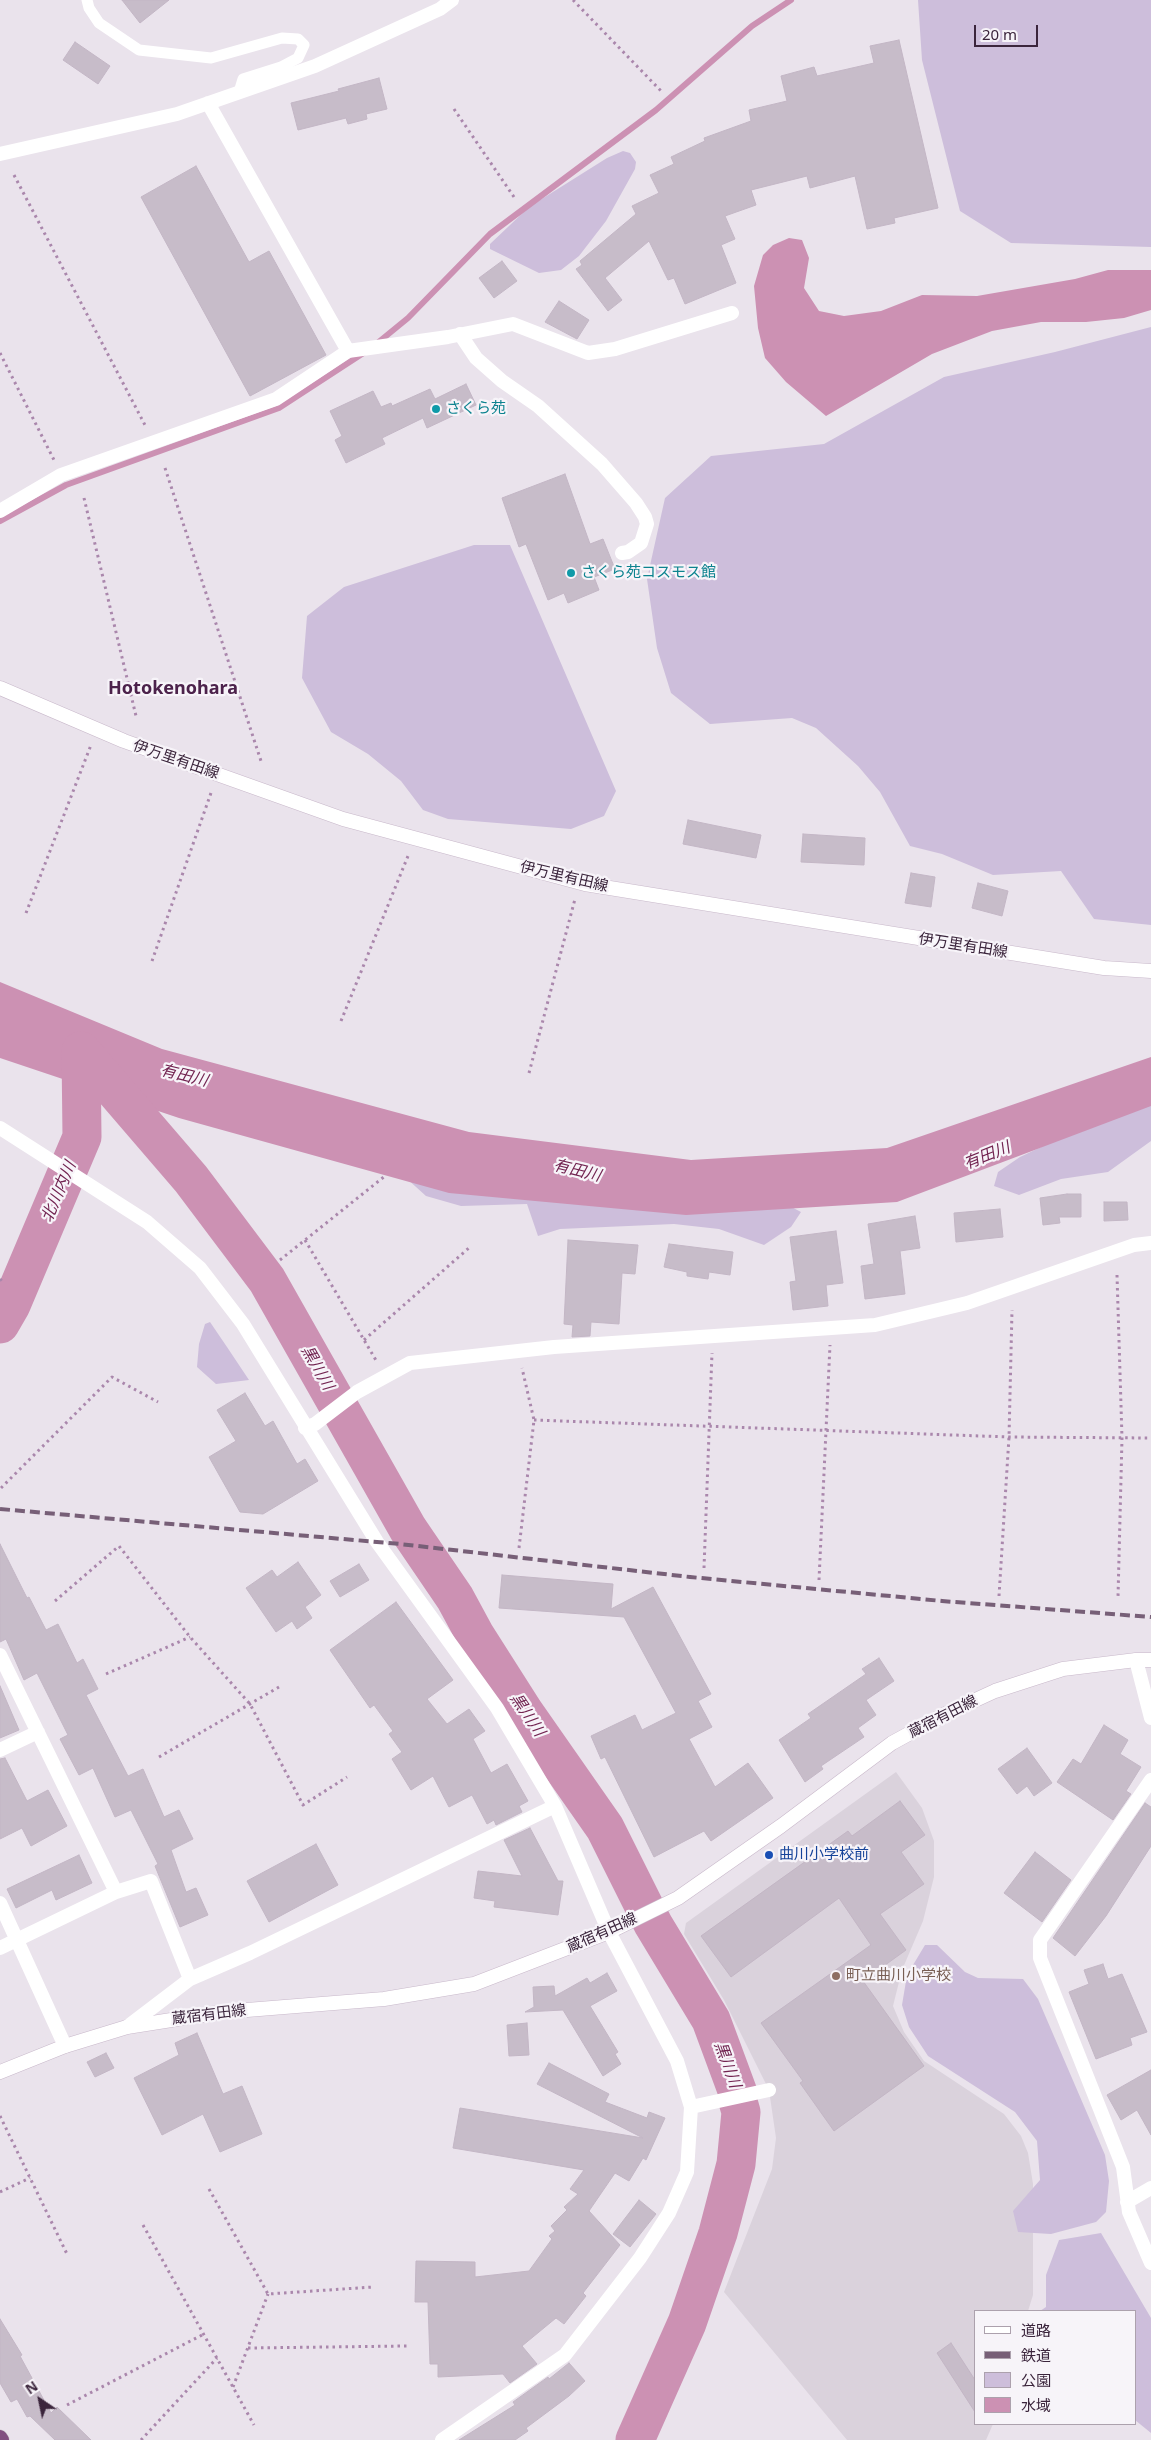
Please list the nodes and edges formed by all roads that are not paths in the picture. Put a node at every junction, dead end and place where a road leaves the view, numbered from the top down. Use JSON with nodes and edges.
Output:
{"nodes":[{"id":1,"x":87,"y":0,"type":"edge"},
{"id":2,"x":452,"y":0,"type":"edge"},
{"id":3,"x":239,"y":92,"type":"junction"},
{"id":4,"x":208,"y":103,"type":"junction"},
{"id":5,"x":0,"y":154,"type":"edge"},
{"id":6,"x":732,"y":313,"type":"dead end"},
{"id":7,"x":460,"y":334,"type":"junction"},
{"id":8,"x":348,"y":351,"type":"junction"},
{"id":9,"x":0,"y":511,"type":"edge"},
{"id":10,"x":622,"y":554,"type":"dead end"},
{"id":11,"x":0,"y":688,"type":"edge"},
{"id":12,"x":1151,"y":971,"type":"edge"},
{"id":13,"x":0,"y":1128,"type":"edge"},
{"id":14,"x":1151,"y":1243,"type":"edge"},
{"id":15,"x":310,"y":1426,"type":"junction"},
{"id":16,"x":0,"y":1655,"type":"edge"},
{"id":17,"x":1136,"y":1660,"type":"junction"},
{"id":18,"x":1151,"y":1660,"type":"edge"},
{"id":19,"x":1151,"y":1718,"type":"edge"},
{"id":20,"x":38,"y":1732,"type":"junction"},
{"id":21,"x":0,"y":1750,"type":"edge"},
{"id":22,"x":1151,"y":1780,"type":"edge"},
{"id":23,"x":555,"y":1806,"type":"junction"},
{"id":24,"x":116,"y":1892,"type":"junction"},
{"id":25,"x":0,"y":1903,"type":"edge"},
{"id":26,"x":609,"y":1932,"type":"junction"},
{"id":27,"x":18,"y":1939,"type":"junction"},
{"id":28,"x":0,"y":1948,"type":"edge"},
{"id":29,"x":190,"y":1979,"type":"junction"},
{"id":30,"x":126,"y":2027,"type":"junction"},
{"id":31,"x":66,"y":2046,"type":"junction"},
{"id":32,"x":0,"y":2072,"type":"edge"},
{"id":33,"x":769,"y":2090,"type":"dead end"},
{"id":34,"x":691,"y":2107,"type":"junction"},
{"id":35,"x":1151,"y":2188,"type":"edge"},
{"id":36,"x":1127,"y":2202,"type":"junction"},
{"id":37,"x":1151,"y":2263,"type":"edge"},
{"id":38,"x":442,"y":2440,"type":"edge"}],
"edges":[{"from":1,"to":3,"type":"lane"},
{"from":2,"to":3,"type":"street"},
{"from":3,"to":4,"type":"street"},
{"from":4,"to":5,"type":"street"},
{"from":4,"to":8,"type":"street"},
{"from":6,"to":7,"type":"street"},
{"from":7,"to":8,"type":"street"},
{"from":7,"to":10,"type":"street"},
{"from":8,"to":9,"type":"street"},
{"from":11,"to":12,"type":"street","name":"伊万里有田線"},
{"from":13,"to":15,"type":"street"},
{"from":14,"to":15,"type":"street"},
{"from":15,"to":23,"type":"street"},
{"from":16,"to":20,"type":"street"},
{"from":17,"to":18,"type":"street","name":"蔵宿有田線"},
{"from":17,"to":19,"type":"street"},
{"from":17,"to":26,"type":"street","name":"蔵宿有田線"},
{"from":20,"to":21,"type":"street"},
{"from":20,"to":24,"type":"street"},
{"from":22,"to":36,"type":"street"},
{"from":23,"to":26,"type":"street"},
{"from":23,"to":29,"type":"street"},
{"from":24,"to":27,"type":"street"},
{"from":24,"to":29,"type":"street"},
{"from":25,"to":27,"type":"street"},
{"from":26,"to":30,"type":"street","name":"蔵宿有田線"},
{"from":26,"to":34,"type":"street"},
{"from":27,"to":28,"type":"street"},
{"from":27,"to":31,"type":"street"},
{"from":29,"to":30,"type":"street"},
{"from":30,"to":31,"type":"street","name":"蔵宿有田線"},
{"from":31,"to":32,"type":"street","name":"蔵宿有田線"},
{"from":33,"to":34,"type":"street"},
{"from":34,"to":38,"type":"street"},
{"from":35,"to":36,"type":"street"},
{"from":36,"to":37,"type":"street"}]}
